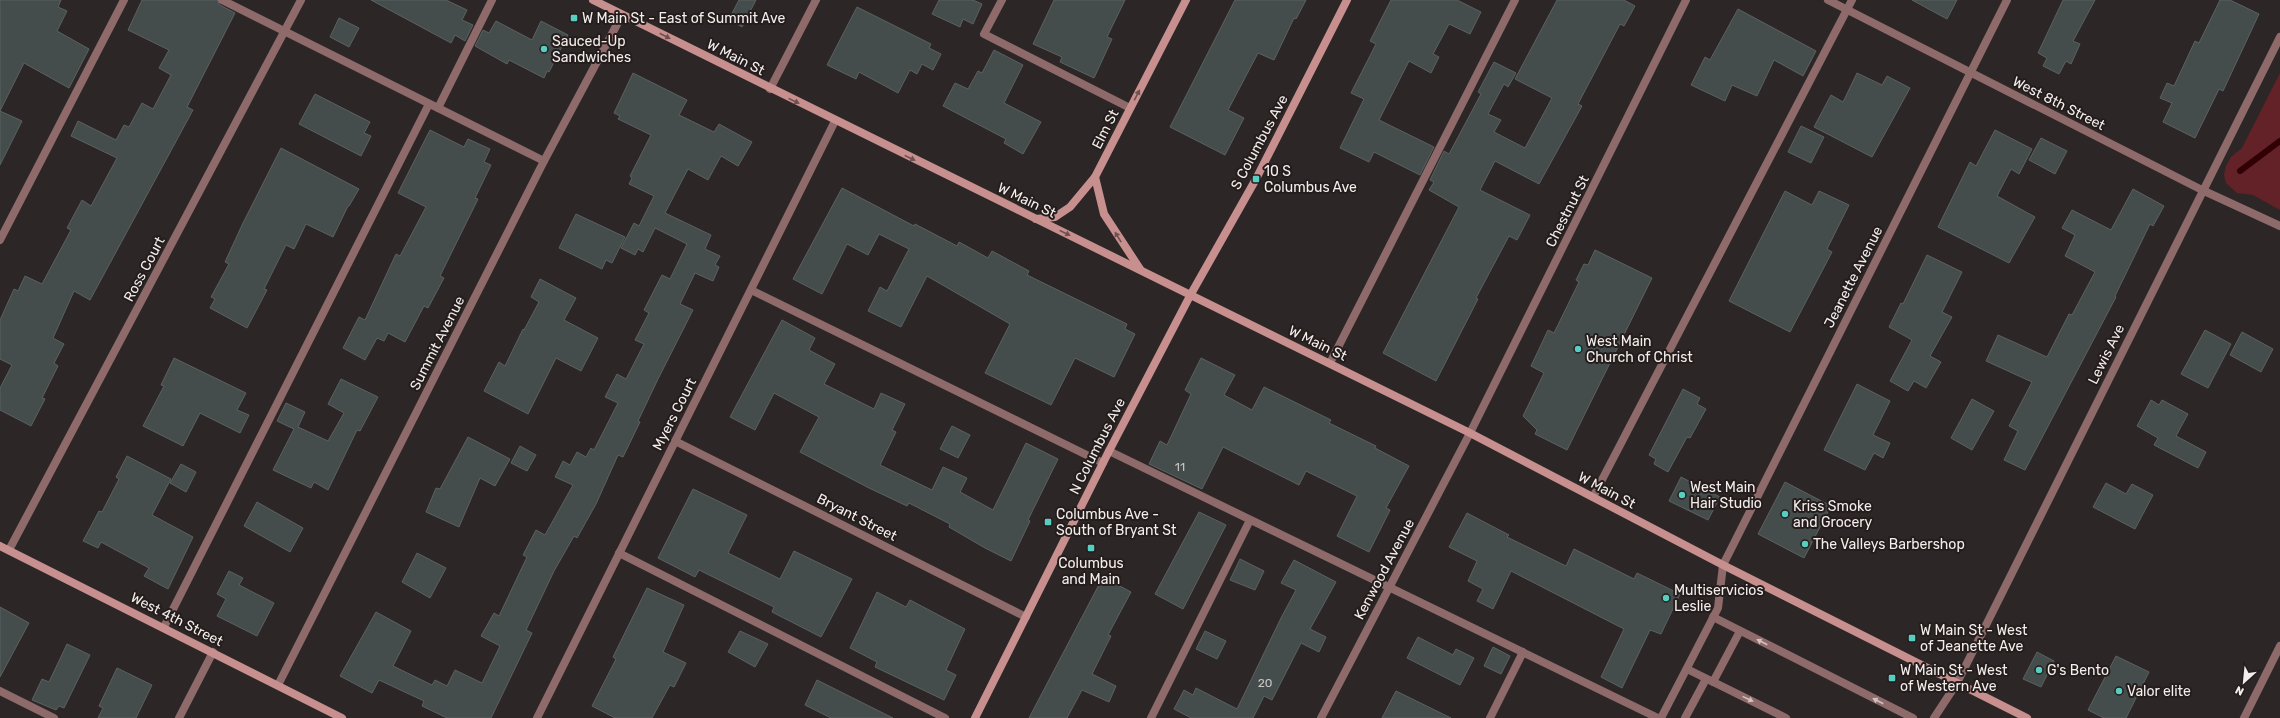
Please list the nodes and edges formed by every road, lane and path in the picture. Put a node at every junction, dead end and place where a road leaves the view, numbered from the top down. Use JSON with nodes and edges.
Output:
{"nodes":[{"id":1,"x":124,"y":0,"type":"edge"},
{"id":2,"x":222,"y":0,"type":"edge"},
{"id":3,"x":301,"y":0,"type":"edge"},
{"id":4,"x":492,"y":0,"type":"edge"},
{"id":5,"x":592,"y":0,"type":"edge"},
{"id":6,"x":816,"y":0,"type":"edge"},
{"id":7,"x":1002,"y":0,"type":"edge"},
{"id":8,"x":1186,"y":0,"type":"edge"},
{"id":9,"x":1347,"y":0,"type":"edge"},
{"id":10,"x":1515,"y":0,"type":"edge"},
{"id":11,"x":1686,"y":0,"type":"edge"},
{"id":12,"x":1828,"y":0,"type":"edge"},
{"id":13,"x":1852,"y":0,"type":"edge"},
{"id":14,"x":2008,"y":0,"type":"edge"},
{"id":15,"x":1847,"y":10,"type":"junction"},
{"id":16,"x":622,"y":15,"type":"junction"},
{"id":17,"x":284,"y":32,"type":"junction"},
{"id":18,"x":2280,"y":37,"type":"edge"},
{"id":19,"x":1971,"y":72,"type":"junction"},
{"id":20,"x":770,"y":89,"type":"junction"},
{"id":21,"x":429,"y":104,"type":"junction"},
{"id":22,"x":438,"y":108,"type":"junction"},
{"id":23,"x":1130,"y":108,"type":"junction"},
{"id":24,"x":835,"y":121,"type":"junction"},
{"id":25,"x":544,"y":161,"type":"junction"},
{"id":26,"x":1095,"y":177,"type":"junction"},
{"id":27,"x":2202,"y":190,"type":"junction"},
{"id":28,"x":1035,"y":219,"type":"junction"},
{"id":29,"x":2280,"y":226,"type":"edge"},
{"id":30,"x":0,"y":240,"type":"edge"},
{"id":31,"x":1140,"y":270,"type":"junction"},
{"id":32,"x":751,"y":290,"type":"junction"},
{"id":33,"x":1190,"y":294,"type":"junction"},
{"id":34,"x":1330,"y":363,"type":"junction"},
{"id":35,"x":1470,"y":433,"type":"junction"},
{"id":36,"x":675,"y":441,"type":"junction"},
{"id":37,"x":1109,"y":451,"type":"junction"},
{"id":38,"x":1103,"y":463,"type":"junction"},
{"id":39,"x":1593,"y":497,"type":"junction"},
{"id":40,"x":1250,"y":520,"type":"junction"},
{"id":41,"x":0,"y":546,"type":"edge"},
{"id":42,"x":9,"y":550,"type":"junction"},
{"id":43,"x":619,"y":553,"type":"junction"},
{"id":44,"x":1723,"y":565,"type":"junction"},
{"id":45,"x":1389,"y":587,"type":"junction"},
{"id":46,"x":1026,"y":617,"type":"junction"},
{"id":47,"x":1713,"y":617,"type":"junction"},
{"id":48,"x":164,"y":627,"type":"junction"},
{"id":49,"x":1740,"y":631,"type":"junction"},
{"id":50,"x":2280,"y":646,"type":"edge"},
{"id":51,"x":213,"y":652,"type":"junction"},
{"id":52,"x":1523,"y":652,"type":"junction"},
{"id":53,"x":1687,"y":669,"type":"junction"},
{"id":54,"x":1710,"y":681,"type":"junction"},
{"id":55,"x":1957,"y":683,"type":"junction"},
{"id":56,"x":278,"y":685,"type":"junction"},
{"id":57,"x":0,"y":691,"type":"edge"},
{"id":58,"x":54,"y":718,"type":"edge"},
{"id":59,"x":179,"y":718,"type":"edge"},
{"id":60,"x":342,"y":718,"type":"edge"},
{"id":61,"x":537,"y":718,"type":"edge"},
{"id":62,"x":945,"y":718,"type":"edge"},
{"id":63,"x":975,"y":718,"type":"edge"},
{"id":64,"x":1151,"y":718,"type":"edge"},
{"id":65,"x":1321,"y":718,"type":"edge"},
{"id":66,"x":1490,"y":718,"type":"edge"},
{"id":67,"x":1660,"y":718,"type":"edge"},
{"id":68,"x":1685,"y":718,"type":"edge"},
{"id":69,"x":1786,"y":718,"type":"edge"},
{"id":70,"x":1913,"y":718,"type":"edge"},
{"id":71,"x":1934,"y":718,"type":"edge"},
{"id":72,"x":2027,"y":718,"type":"edge"},
{"id":73,"x":2244,"y":718,"type":"edge"}],
"edges":[{"from":1,"to":30,"type":"street"},
{"from":2,"to":17,"type":"street"},
{"from":3,"to":17,"type":"street","name":"Ross Court"},
{"from":4,"to":22,"type":"street"},
{"from":5,"to":16,"type":"main road","name":"W Main St"},
{"from":6,"to":20,"type":"street"},
{"from":7,"to":23,"type":"street"},
{"from":23,"to":8,"type":"main road","name":"Elm St","one_way":true},
{"from":9,"to":33,"type":"main road","name":"S Columbus Ave"},
{"from":10,"to":34,"type":"street"},
{"from":11,"to":35,"type":"street","name":"Chestnut St"},
{"from":12,"to":15,"type":"street","name":"West 8th Street"},
{"from":13,"to":15,"type":"street"},
{"from":14,"to":19,"type":"street","name":"Jeanette Avenue"},
{"from":15,"to":19,"type":"street","name":"West 8th Street"},
{"from":15,"to":39,"type":"street"},
{"from":16,"to":20,"type":"main road","name":"W Main St","one_way":true},
{"from":16,"to":25,"type":"street","name":"Summit Avenue"},
{"from":17,"to":21,"type":"street"},
{"from":17,"to":42,"type":"street","name":"Ross Court"},
{"from":18,"to":27,"type":"street","name":"Lewis Ave"},
{"from":19,"to":27,"type":"street","name":"West 8th Street"},
{"from":19,"to":44,"type":"street","name":"Jeanette Avenue"},
{"from":20,"to":24,"type":"main road","name":"W Main St","one_way":true},
{"from":21,"to":22,"type":"street"},
{"from":21,"to":48,"type":"street"},
{"from":22,"to":25,"type":"street"},
{"from":23,"to":26,"type":"main road","name":"Elm St"},
{"from":24,"to":28,"type":"main road","name":"W Main St","one_way":true},
{"from":24,"to":32,"type":"street","name":"Myers Court"},
{"from":25,"to":56,"type":"street","name":"Summit Avenue"},
{"from":26,"to":28,"type":"main road","name":"Elm St"},
{"from":31,"to":26,"type":"main road","one_way":true},
{"from":27,"to":29,"type":"street","name":"West 8th Street"},
{"from":27,"to":55,"type":"street","name":"Lewis Ave"},
{"from":28,"to":31,"type":"main road","name":"W Main St","one_way":true},
{"from":31,"to":33,"type":"main road","name":"W Main St"},
{"from":32,"to":36,"type":"street","name":"Myers Court"},
{"from":32,"to":38,"type":"street"},
{"from":33,"to":34,"type":"main road","name":"W Main St"},
{"from":33,"to":37,"type":"main road","name":"N Columbus Ave"},
{"from":34,"to":35,"type":"main road","name":"W Main St"},
{"from":35,"to":39,"type":"main road","name":"W Main St"},
{"from":35,"to":45,"type":"street","name":"Kenwood Avenue"},
{"from":36,"to":43,"type":"street","name":"Myers Court"},
{"from":36,"to":46,"type":"street","name":"Bryant Street"},
{"from":37,"to":38,"type":"main road","name":"N Columbus Ave"},
{"from":37,"to":40,"type":"street"},
{"from":38,"to":46,"type":"main road","name":"N Columbus Ave"},
{"from":39,"to":44,"type":"main road","name":"W Main St"},
{"from":40,"to":45,"type":"street"},
{"from":40,"to":64,"type":"street"},
{"from":41,"to":42,"type":"main road","name":"West 4th Street"},
{"from":42,"to":48,"type":"main road","name":"West 4th Street"},
{"from":43,"to":61,"type":"street","name":"Myers Court"},
{"from":43,"to":62,"type":"street"},
{"from":44,"to":47,"type":"street"},
{"from":44,"to":55,"type":"main road","name":"W Main St"},
{"from":45,"to":52,"type":"street"},
{"from":45,"to":65,"type":"street","name":"Kenwood Avenue"},
{"from":46,"to":63,"type":"main road","name":"N Columbus Ave"},
{"from":47,"to":49,"type":"street"},
{"from":47,"to":53,"type":"street"},
{"from":48,"to":51,"type":"main road","name":"West 4th Street"},
{"from":49,"to":54,"type":"street"},
{"from":70,"to":49,"type":"street","one_way":true},
{"from":50,"to":73,"type":"street"},
{"from":51,"to":56,"type":"main road","name":"West 4th Street"},
{"from":51,"to":59,"type":"street"},
{"from":52,"to":66,"type":"street"},
{"from":52,"to":67,"type":"street"},
{"from":53,"to":54,"type":"street"},
{"from":53,"to":67,"type":"street"},
{"from":54,"to":68,"type":"street"},
{"from":54,"to":69,"type":"street","one_way":true},
{"from":55,"to":71,"type":"street","name":"Lewis Ave"},
{"from":55,"to":72,"type":"main road","name":"W Main St"},
{"from":56,"to":60,"type":"main road","name":"West 4th Street"},
{"from":57,"to":58,"type":"street"}]}
